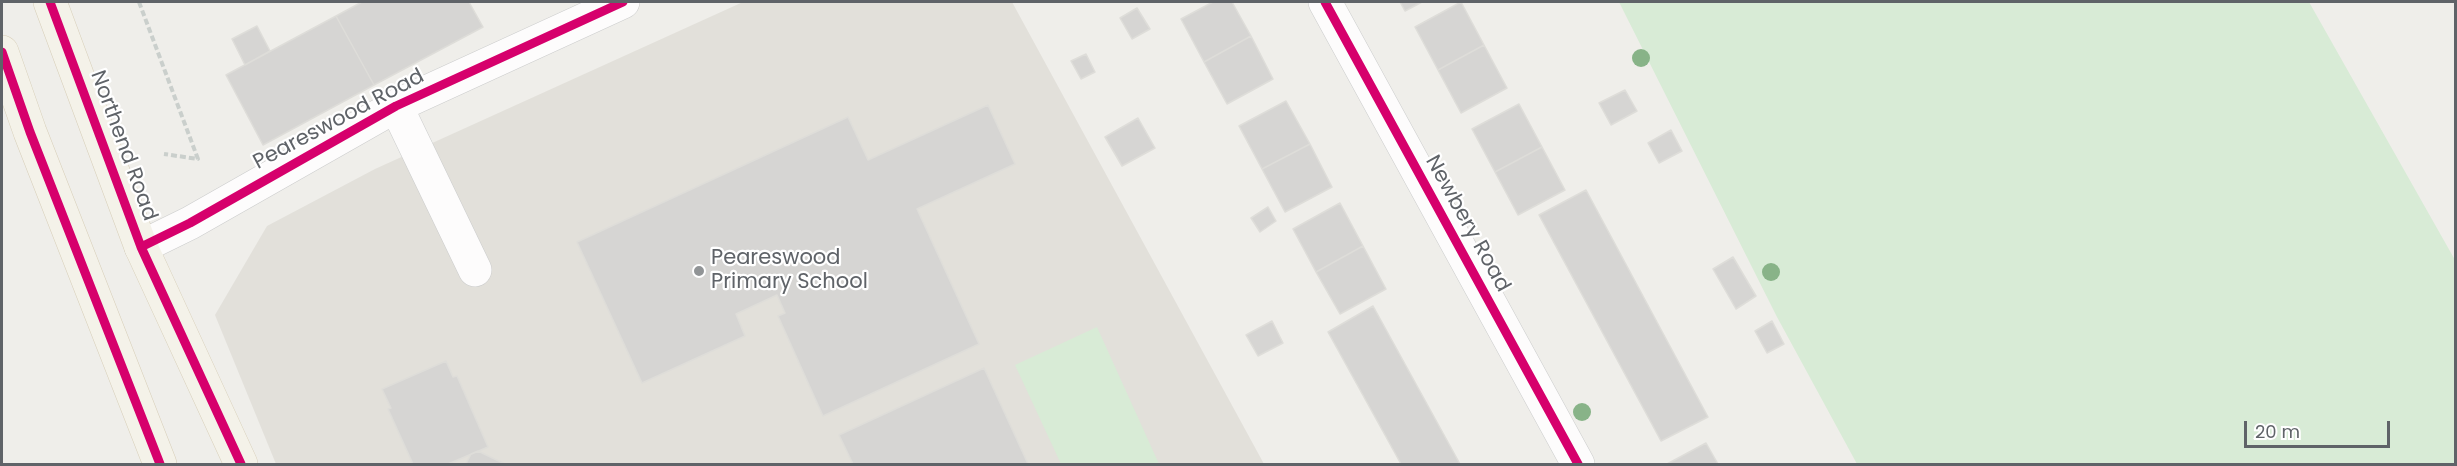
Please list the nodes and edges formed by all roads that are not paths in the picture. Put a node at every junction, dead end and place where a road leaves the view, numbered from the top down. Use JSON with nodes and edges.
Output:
{"nodes":[{"id":1,"x":50,"y":2,"type":"edge"},
{"id":2,"x":623,"y":2,"type":"edge"},
{"id":3,"x":1325,"y":2,"type":"edge"},
{"id":4,"x":2,"y":52,"type":"edge"},
{"id":5,"x":396,"y":106,"type":"junction"},
{"id":6,"x":141,"y":247,"type":"junction"},
{"id":7,"x":475,"y":270,"type":"dead end"},
{"id":8,"x":160,"y":465,"type":"edge"},
{"id":9,"x":241,"y":465,"type":"edge"},
{"id":10,"x":1578,"y":465,"type":"edge"}],
"edges":[{"from":1,"to":6,"type":"main road","name":"Northend Road"},
{"from":2,"to":5,"type":"street","name":"Peareswood Road"},
{"from":3,"to":10,"type":"street","name":"Newbery Road"},
{"from":4,"to":8,"type":"main road"},
{"from":5,"to":6,"type":"street","name":"Peareswood Road"},
{"from":5,"to":7,"type":"street"},
{"from":6,"to":9,"type":"main road","name":"Northend Road"}]}
